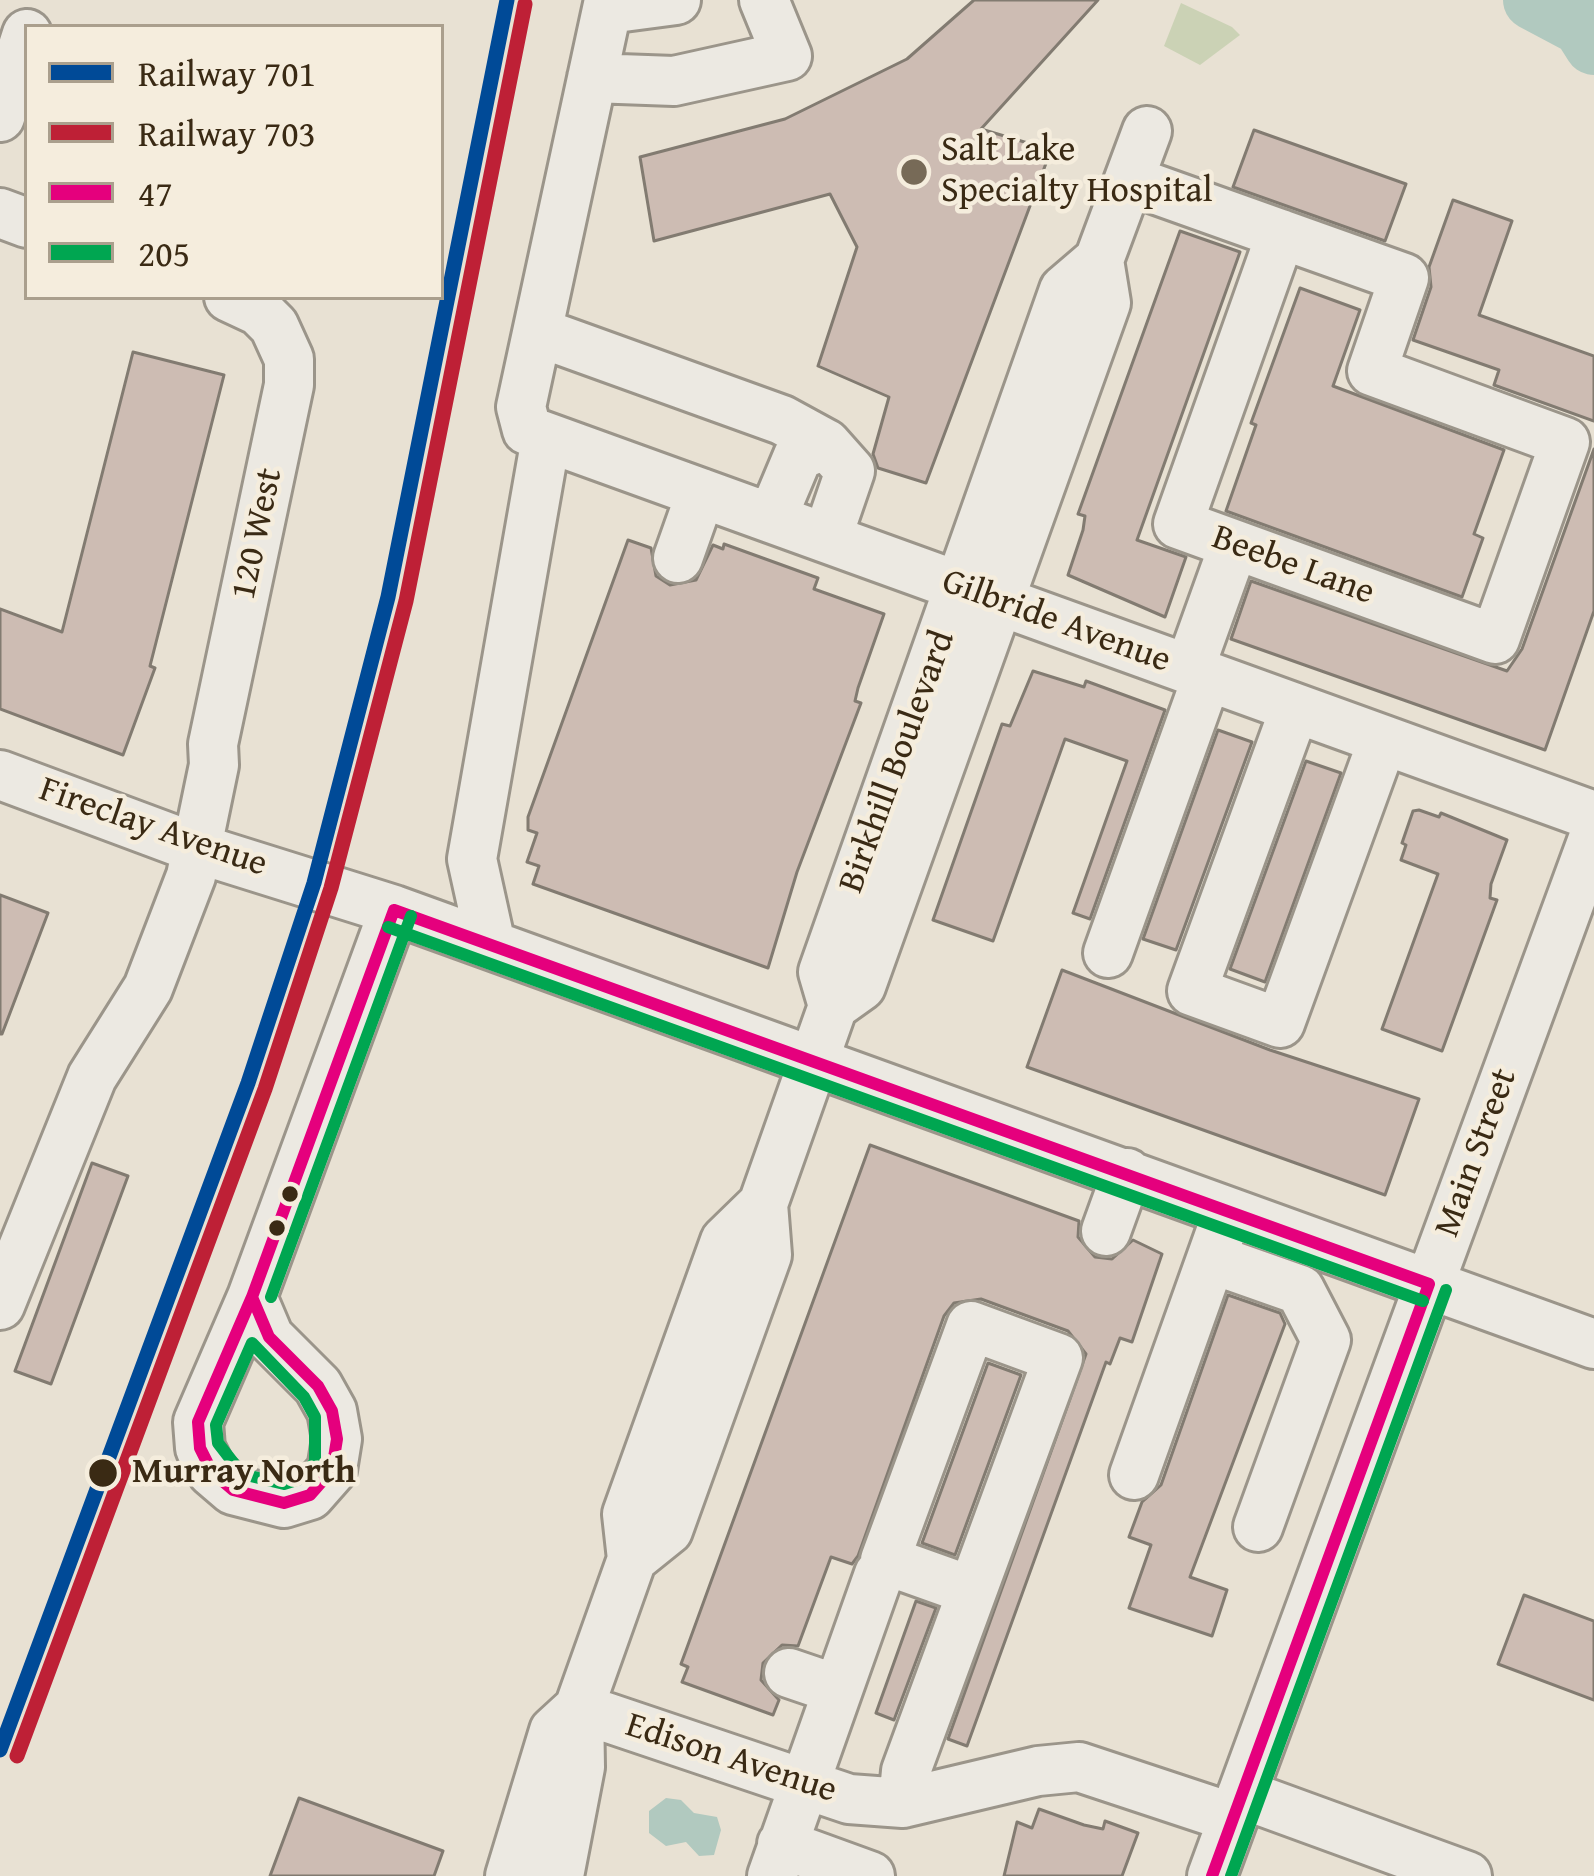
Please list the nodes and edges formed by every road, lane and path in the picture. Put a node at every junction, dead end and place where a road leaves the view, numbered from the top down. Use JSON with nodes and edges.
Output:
{"nodes":[{"id":1,"x":676,"y":0,"type":"edge"},
{"id":2,"x":764,"y":0,"type":"edge"},
{"id":3,"x":608,"y":5,"type":"edge"},
{"id":4,"x":24,"y":42,"type":"edge"},
{"id":5,"x":592,"y":78,"type":"junction"},
{"id":6,"x":0,"y":117,"type":"edge"},
{"id":7,"x":1147,"y":131,"type":"dead end"},
{"id":8,"x":1129,"y":180,"type":"junction"},
{"id":9,"x":1281,"y":234,"type":"junction"},
{"id":10,"x":235,"y":300,"type":"edge"},
{"id":11,"x":538,"y":332,"type":"junction"},
{"id":12,"x":534,"y":431,"type":"junction"},
{"id":13,"x":826,"y":444,"type":"junction"},
{"id":14,"x":701,"y":493,"type":"junction"},
{"id":15,"x":772,"y":518,"type":"junction"},
{"id":16,"x":827,"y":538,"type":"junction"},
{"id":17,"x":1234,"y":544,"type":"junction"},
{"id":18,"x":677,"y":558,"type":"dead end"},
{"id":19,"x":980,"y":595,"type":"junction"},
{"id":20,"x":1198,"y":674,"type":"junction"},
{"id":21,"x":1295,"y":708,"type":"junction"},
{"id":22,"x":1383,"y":740,"type":"junction"},
{"id":23,"x":213,"y":744,"type":"junction"},
{"id":24,"x":0,"y":775,"type":"edge"},
{"id":25,"x":1594,"y":816,"type":"edge"},
{"id":26,"x":127,"y":823,"type":"junction"},
{"id":27,"x":1594,"y":836,"type":"edge"},
{"id":28,"x":196,"y":848,"type":"junction"},
{"id":29,"x":394,"y":910,"type":"junction"},
{"id":30,"x":491,"y":945,"type":"junction"},
{"id":31,"x":1108,"y":952,"type":"dead end"},
{"id":32,"x":814,"y":1061,"type":"junction"},
{"id":33,"x":1127,"y":1173,"type":"junction"},
{"id":34,"x":1229,"y":1210,"type":"junction"},
{"id":35,"x":1106,"y":1231,"type":"dead end"},
{"id":36,"x":1212,"y":1259,"type":"junction"},
{"id":37,"x":1429,"y":1284,"type":"junction"},
{"id":38,"x":252,"y":1297,"type":"dead end"},
{"id":39,"x":0,"y":1305,"type":"edge"},
{"id":40,"x":1594,"y":1344,"type":"edge"},
{"id":41,"x":1311,"y":1382,"type":"junction"},
{"id":42,"x":1383,"y":1409,"type":"junction"},
{"id":43,"x":1280,"y":1467,"type":"junction"},
{"id":44,"x":1134,"y":1475,"type":"dead end"},
{"id":45,"x":1352,"y":1494,"type":"junction"},
{"id":46,"x":1258,"y":1527,"type":"dead end"},
{"id":47,"x":880,"y":1574,"type":"dead end"},
{"id":48,"x":972,"y":1591,"type":"junction"},
{"id":49,"x":789,"y":1673,"type":"dead end"},
{"id":50,"x":836,"y":1689,"type":"junction"},
{"id":51,"x":579,"y":1708,"type":"junction"},
{"id":52,"x":800,"y":1786,"type":"junction"},
{"id":53,"x":903,"y":1803,"type":"junction"},
{"id":54,"x":1237,"y":1806,"type":"junction"},
{"id":55,"x":777,"y":1860,"type":"edge"},
{"id":56,"x":510,"y":1876,"type":"edge"},
{"id":57,"x":559,"y":1876,"type":"edge"},
{"id":58,"x":870,"y":1876,"type":"edge"},
{"id":59,"x":1212,"y":1876,"type":"edge"},
{"id":60,"x":1467,"y":1876,"type":"edge"}],
"edges":[{"from":1,"to":3,"type":"street"},
{"from":2,"to":5,"type":"street"},
{"from":3,"to":5,"type":"street"},
{"from":4,"to":6,"type":"street"},
{"from":5,"to":11,"type":"street"},
{"from":7,"to":8,"type":"street","name":"Birkhill Boulevard"},
{"from":8,"to":9,"type":"street"},
{"from":8,"to":19,"type":"street","name":"Birkhill Boulevard"},
{"from":9,"to":17,"type":"street","name":"Beebe Lane"},
{"from":9,"to":17,"type":"street","name":"Beebe Lane"},
{"from":10,"to":23,"type":"street","name":"120 West"},
{"from":11,"to":12,"type":"street"},
{"from":11,"to":13,"type":"street"},
{"from":12,"to":14,"type":"street","name":"Gilbride Avenue"},
{"from":12,"to":30,"type":"street"},
{"from":13,"to":15,"type":"street"},
{"from":13,"to":16,"type":"street"},
{"from":14,"to":15,"type":"street","name":"Gilbride Avenue"},
{"from":14,"to":18,"type":"street"},
{"from":15,"to":16,"type":"street","name":"Gilbride Avenue"},
{"from":16,"to":19,"type":"street","name":"Gilbride Avenue"},
{"from":17,"to":20,"type":"street"},
{"from":19,"to":20,"type":"street","name":"Gilbride Avenue"},
{"from":19,"to":32,"type":"street","name":"Birkhill Boulevard"},
{"from":20,"to":21,"type":"street","name":"Gilbride Avenue"},
{"from":20,"to":31,"type":"street"},
{"from":21,"to":22,"type":"street","name":"Gilbride Avenue"},
{"from":21,"to":22,"type":"street"},
{"from":22,"to":25,"type":"street","name":"Gilbride Avenue"},
{"from":23,"to":26,"type":"street","name":"120 West"},
{"from":23,"to":28,"type":"street","name":"120 West"},
{"from":24,"to":26,"type":"street","name":"Fireclay Avenue"},
{"from":26,"to":28,"type":"street","name":"Fireclay Avenue"},
{"from":27,"to":37,"type":"street","name":"Main Street"},
{"from":28,"to":29,"type":"street","name":"Fireclay Avenue"},
{"from":28,"to":39,"type":"street","name":"120 West"},
{"from":29,"to":30,"type":"street","name":"Fireclay Avenue"},
{"from":29,"to":38,"type":"street"},
{"from":30,"to":32,"type":"street","name":"Fireclay Avenue"},
{"from":32,"to":33,"type":"street","name":"Fireclay Avenue"},
{"from":32,"to":51,"type":"street","name":"Birkhill Boulevard"},
{"from":33,"to":34,"type":"street","name":"Fireclay Avenue"},
{"from":33,"to":35,"type":"street"},
{"from":34,"to":36,"type":"street"},
{"from":34,"to":37,"type":"street","name":"Fireclay Avenue"},
{"from":36,"to":41,"type":"street"},
{"from":36,"to":44,"type":"street"},
{"from":37,"to":40,"type":"street","name":"Fireclay Avenue"},
{"from":37,"to":42,"type":"street","name":"Main Street"},
{"from":41,"to":42,"type":"street"},
{"from":41,"to":43,"type":"street"},
{"from":42,"to":45,"type":"street","name":"Main Street"},
{"from":43,"to":45,"type":"street"},
{"from":43,"to":46,"type":"street"},
{"from":45,"to":54,"type":"street","name":"Main Street"},
{"from":47,"to":50,"type":"street"},
{"from":48,"to":48,"type":"street"},
{"from":48,"to":53,"type":"street"},
{"from":49,"to":50,"type":"street"},
{"from":50,"to":52,"type":"street"},
{"from":51,"to":52,"type":"street","name":"Edison Avenue"},
{"from":51,"to":56,"type":"street"},
{"from":51,"to":57,"type":"street","name":"Birkhill Boulevard"},
{"from":52,"to":53,"type":"street","name":"Edison Avenue"},
{"from":52,"to":55,"type":"street"},
{"from":53,"to":54,"type":"street","name":"Edison Avenue"},
{"from":54,"to":59,"type":"street","name":"Main Street"},
{"from":54,"to":60,"type":"street","name":"Edison Avenue"},
{"from":55,"to":58,"type":"street"}]}
